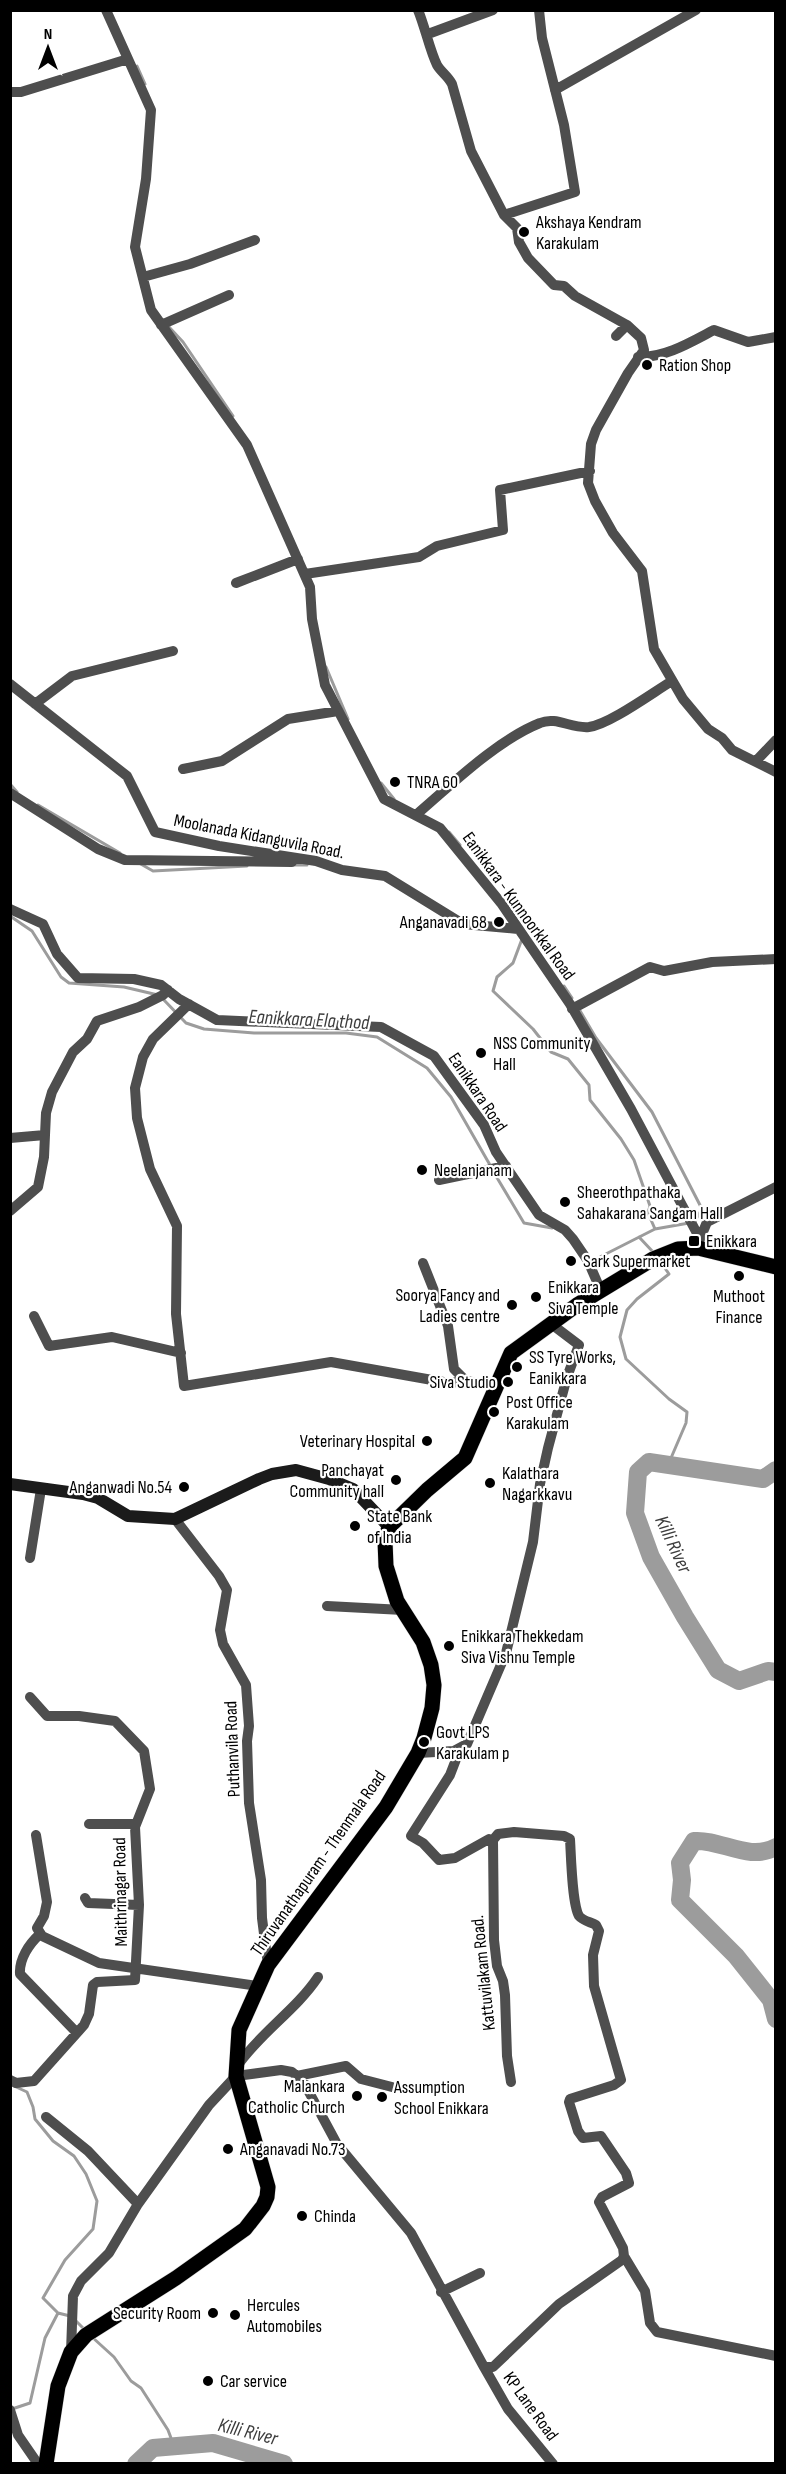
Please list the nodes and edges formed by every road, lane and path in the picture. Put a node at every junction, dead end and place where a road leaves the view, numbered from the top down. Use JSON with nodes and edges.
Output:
{"nodes":[{"id":1,"x":106,"y":10,"type":"edge"},
{"id":2,"x":418,"y":10,"type":"edge"},
{"id":3,"x":493,"y":10,"type":"edge"},
{"id":4,"x":539,"y":10,"type":"edge"},
{"id":5,"x":696,"y":10,"type":"edge"},
{"id":6,"x":428,"y":34,"type":"junction"},
{"id":7,"x":128,"y":59,"type":"junction"},
{"id":8,"x":555,"y":90,"type":"junction"},
{"id":9,"x":10,"y":92,"type":"edge"},
{"id":10,"x":504,"y":215,"type":"junction"},
{"id":11,"x":255,"y":240,"type":"dead end"},
{"id":12,"x":142,"y":277,"type":"junction"},
{"id":13,"x":229,"y":294,"type":"dead end"},
{"id":14,"x":161,"y":325,"type":"junction"},
{"id":15,"x":627,"y":325,"type":"junction"},
{"id":16,"x":616,"y":336,"type":"dead end"},
{"id":17,"x":776,"y":337,"type":"edge"},
{"id":18,"x":639,"y":357,"type":"junction"},
{"id":19,"x":590,"y":471,"type":"junction"},
{"id":20,"x":298,"y":560,"type":"junction"},
{"id":21,"x":305,"y":574,"type":"junction"},
{"id":22,"x":236,"y":583,"type":"dead end"},
{"id":23,"x":173,"y":651,"type":"dead end"},
{"id":24,"x":672,"y":681,"type":"junction"},
{"id":25,"x":10,"y":684,"type":"edge"},
{"id":26,"x":34,"y":704,"type":"junction"},
{"id":27,"x":338,"y":711,"type":"junction"},
{"id":28,"x":776,"y":740,"type":"edge"},
{"id":29,"x":756,"y":761,"type":"junction"},
{"id":30,"x":183,"y":769,"type":"dead end"},
{"id":31,"x":776,"y":772,"type":"edge"},
{"id":32,"x":10,"y":793,"type":"edge"},
{"id":33,"x":416,"y":815,"type":"junction"},
{"id":34,"x":316,"y":861,"type":"junction"},
{"id":35,"x":10,"y":909,"type":"edge"},
{"id":36,"x":521,"y":932,"type":"junction"},
{"id":37,"x":776,"y":959,"type":"edge"},
{"id":38,"x":168,"y":990,"type":"junction"},
{"id":39,"x":572,"y":1009,"type":"junction"},
{"id":40,"x":182,"y":1010,"type":"junction"},
{"id":41,"x":45,"y":1135,"type":"junction"},
{"id":42,"x":10,"y":1138,"type":"edge"},
{"id":43,"x":496,"y":1168,"type":"junction"},
{"id":44,"x":439,"y":1180,"type":"dead end"},
{"id":45,"x":776,"y":1187,"type":"edge"},
{"id":46,"x":10,"y":1211,"type":"edge"},
{"id":47,"x":698,"y":1238,"type":"junction"},
{"id":48,"x":423,"y":1263,"type":"dead end"},
{"id":49,"x":776,"y":1267,"type":"edge"},
{"id":50,"x":601,"y":1291,"type":"junction"},
{"id":51,"x":34,"y":1316,"type":"dead end"},
{"id":52,"x":550,"y":1323,"type":"junction"},
{"id":53,"x":181,"y":1353,"type":"junction"},
{"id":54,"x":466,"y":1381,"type":"junction"},
{"id":55,"x":496,"y":1386,"type":"junction"},
{"id":56,"x":10,"y":1484,"type":"edge"},
{"id":57,"x":41,"y":1489,"type":"junction"},
{"id":58,"x":175,"y":1519,"type":"junction"},
{"id":59,"x":389,"y":1527,"type":"junction"},
{"id":60,"x":30,"y":1558,"type":"dead end"},
{"id":61,"x":327,"y":1606,"type":"dead end"},
{"id":62,"x":403,"y":1610,"type":"junction"},
{"id":63,"x":30,"y":1697,"type":"dead end"},
{"id":64,"x":460,"y":1749,"type":"junction"},
{"id":65,"x":418,"y":1753,"type":"junction"},
{"id":66,"x":89,"y":1824,"type":"dead end"},
{"id":67,"x":135,"y":1827,"type":"junction"},
{"id":68,"x":36,"y":1835,"type":"dead end"},
{"id":69,"x":493,"y":1840,"type":"junction"},
{"id":70,"x":85,"y":1898,"type":"dead end"},
{"id":71,"x":139,"y":1905,"type":"junction"},
{"id":72,"x":40,"y":1934,"type":"junction"},
{"id":73,"x":268,"y":1965,"type":"junction"},
{"id":74,"x":137,"y":1968,"type":"junction"},
{"id":75,"x":318,"y":1977,"type":"dead end"},
{"id":76,"x":258,"y":1986,"type":"junction"},
{"id":77,"x":77,"y":2033,"type":"junction"},
{"id":78,"x":236,"y":2072,"type":"junction"},
{"id":79,"x":297,"y":2076,"type":"junction"},
{"id":80,"x":10,"y":2080,"type":"edge"},
{"id":81,"x":511,"y":2082,"type":"dead end"},
{"id":82,"x":392,"y":2087,"type":"dead end"},
{"id":83,"x":46,"y":2118,"type":"dead end"},
{"id":84,"x":138,"y":2204,"type":"junction"},
{"id":85,"x":624,"y":2256,"type":"junction"},
{"id":86,"x":480,"y":2273,"type":"dead end"},
{"id":87,"x":441,"y":2292,"type":"junction"},
{"id":88,"x":71,"y":2352,"type":"junction"},
{"id":89,"x":776,"y":2356,"type":"edge"},
{"id":90,"x":484,"y":2367,"type":"junction"},
{"id":91,"x":11,"y":2413,"type":"edge"},
{"id":92,"x":38,"y":2463,"type":"edge"},
{"id":93,"x":46,"y":2463,"type":"edge"},
{"id":94,"x":553,"y":2463,"type":"edge"}],
"edges":[{"from":1,"to":7,"type":"street","name":"Eanikkara - Kunnoorkkal Road"},
{"from":2,"to":6,"type":"street"},
{"from":3,"to":6,"type":"street"},
{"from":4,"to":8,"type":"street"},
{"from":5,"to":8,"type":"street"},
{"from":6,"to":10,"type":"street"},
{"from":7,"to":9,"type":"street"},
{"from":7,"to":12,"type":"street","name":"Eanikkara - Kunnoorkkal Road"},
{"from":8,"to":10,"type":"street"},
{"from":10,"to":15,"type":"street"},
{"from":11,"to":12,"type":"street"},
{"from":12,"to":14,"type":"street","name":"Eanikkara - Kunnoorkkal Road"},
{"from":13,"to":14,"type":"street"},
{"from":14,"to":20,"type":"street","name":"Eanikkara - Kunnoorkkal Road"},
{"from":15,"to":16,"type":"street"},
{"from":15,"to":18,"type":"street"},
{"from":17,"to":18,"type":"street"},
{"from":18,"to":19,"type":"street"},
{"from":19,"to":21,"type":"street"},
{"from":19,"to":24,"type":"street"},
{"from":20,"to":21,"type":"street","name":"Eanikkara - Kunnoorkkal Road"},
{"from":20,"to":22,"type":"street"},
{"from":21,"to":27,"type":"street","name":"Eanikkara - Kunnoorkkal Road"},
{"from":23,"to":26,"type":"street"},
{"from":24,"to":29,"type":"street"},
{"from":24,"to":33,"type":"street"},
{"from":25,"to":26,"type":"street","name":"Moolanada Kidanguvila Road."},
{"from":26,"to":34,"type":"street","name":"Moolanada Kidanguvila Road."},
{"from":27,"to":30,"type":"street"},
{"from":27,"to":33,"type":"street","name":"Eanikkara - Kunnoorkkal Road"},
{"from":28,"to":29,"type":"street"},
{"from":29,"to":31,"type":"street"},
{"from":32,"to":34,"type":"street"},
{"from":33,"to":36,"type":"street","name":"Eanikkara - Kunnoorkkal Road"},
{"from":34,"to":36,"type":"street","name":"Moolanada Kidanguvila Road."},
{"from":35,"to":38,"type":"street","name":"Eanikkara Road"},
{"from":36,"to":39,"type":"street","name":"Eanikkara - Kunnoorkkal Road"},
{"from":37,"to":39,"type":"street"},
{"from":38,"to":40,"type":"street","name":"Eanikkara Road"},
{"from":38,"to":41,"type":"street"},
{"from":39,"to":47,"type":"street","name":"Eanikkara - Kunnoorkkal Road"},
{"from":40,"to":43,"type":"street","name":"Eanikkara Road"},
{"from":40,"to":53,"type":"street"},
{"from":41,"to":42,"type":"street"},
{"from":41,"to":46,"type":"street"},
{"from":43,"to":44,"type":"street"},
{"from":43,"to":50,"type":"street","name":"Eanikkara Road"},
{"from":45,"to":47,"type":"street"},
{"from":47,"to":49,"type":"main road"},
{"from":47,"to":50,"type":"main road"},
{"from":48,"to":54,"type":"street"},
{"from":50,"to":52,"type":"main road"},
{"from":51,"to":53,"type":"street"},
{"from":52,"to":55,"type":"main road"},
{"from":52,"to":64,"type":"street"},
{"from":53,"to":54,"type":"street"},
{"from":54,"to":55,"type":"street"},
{"from":55,"to":59,"type":"main road"},
{"from":56,"to":57,"type":"street"},
{"from":57,"to":58,"type":"street"},
{"from":57,"to":60,"type":"street"},
{"from":58,"to":59,"type":"street"},
{"from":58,"to":73,"type":"street","name":"Puthanvila Road"},
{"from":59,"to":62,"type":"main road","name":"Thiruvanathapuram - Thenmala Road"},
{"from":61,"to":62,"type":"street"},
{"from":62,"to":65,"type":"main road","name":"Thiruvanathapuram - Thenmala Road"},
{"from":63,"to":67,"type":"street"},
{"from":64,"to":65,"type":"street"},
{"from":64,"to":69,"type":"street"},
{"from":65,"to":73,"type":"main road","name":"Thiruvanathapuram - Thenmala Road"},
{"from":66,"to":67,"type":"street","name":"Maithrinagar Road"},
{"from":67,"to":71,"type":"street","name":"Maithrinagar Road"},
{"from":68,"to":72,"type":"street"},
{"from":69,"to":81,"type":"street","name":"Kattuvilakam Road."},
{"from":69,"to":85,"type":"street"},
{"from":70,"to":71,"type":"street"},
{"from":71,"to":74,"type":"street","name":"Maithrinagar Road"},
{"from":72,"to":74,"type":"street"},
{"from":72,"to":77,"type":"street"},
{"from":73,"to":76,"type":"main road","name":"Thiruvanathapuram - Thenmala Road"},
{"from":74,"to":76,"type":"street"},
{"from":74,"to":77,"type":"street"},
{"from":75,"to":78,"type":"street"},
{"from":76,"to":78,"type":"main road","name":"Thiruvanathapuram - Thenmala Road"},
{"from":77,"to":80,"type":"street"},
{"from":78,"to":79,"type":"street"},
{"from":78,"to":84,"type":"street"},
{"from":78,"to":88,"type":"main road","name":"Thiruvanathapuram - Thenmala Road"},
{"from":79,"to":82,"type":"street"},
{"from":79,"to":87,"type":"street","name":"KP Lane Road"},
{"from":83,"to":84,"type":"street"},
{"from":84,"to":88,"type":"street"},
{"from":85,"to":89,"type":"street"},
{"from":85,"to":90,"type":"street"},
{"from":86,"to":87,"type":"street"},
{"from":87,"to":90,"type":"street","name":"KP Lane Road"},
{"from":88,"to":93,"type":"main road","name":"Thiruvanathapuram - Thenmala Road"},
{"from":90,"to":94,"type":"street","name":"KP Lane Road"},
{"from":91,"to":92,"type":"street"}]}
